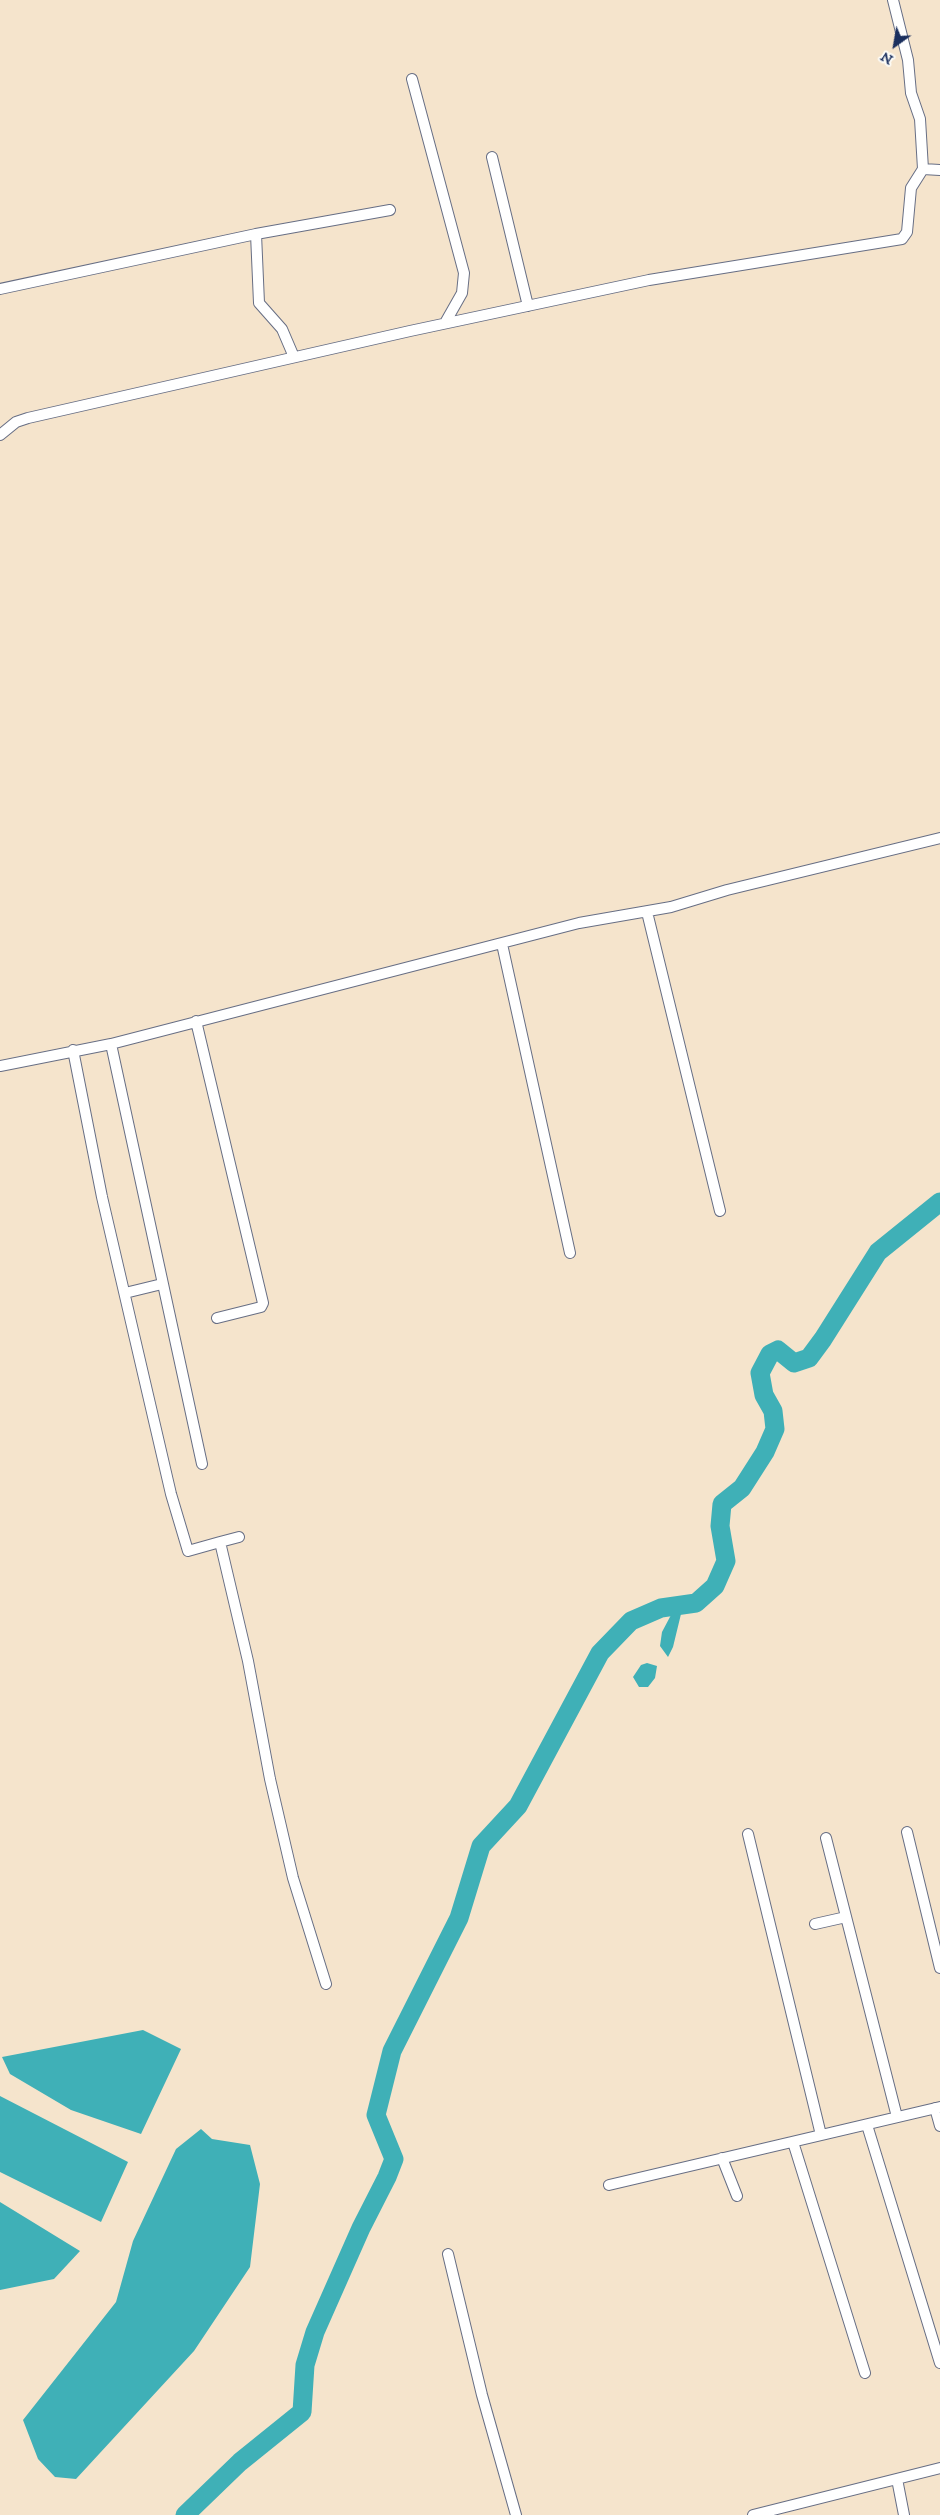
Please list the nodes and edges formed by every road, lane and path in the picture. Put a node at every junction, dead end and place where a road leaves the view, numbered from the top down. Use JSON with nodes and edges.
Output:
{"nodes":[{"id":1,"x":893,"y":0,"type":"edge"},
{"id":2,"x":412,"y":79,"type":"dead end"},
{"id":3,"x":492,"y":157,"type":"dead end"},
{"id":4,"x":923,"y":169,"type":"junction"},
{"id":5,"x":940,"y":170,"type":"edge"},
{"id":6,"x":390,"y":210,"type":"dead end"},
{"id":7,"x":256,"y":234,"type":"junction"},
{"id":8,"x":0,"y":289,"type":"edge"},
{"id":9,"x":528,"y":306,"type":"junction"},
{"id":10,"x":445,"y":323,"type":"junction"},
{"id":11,"x":294,"y":357,"type":"junction"},
{"id":12,"x":0,"y":435,"type":"edge"},
{"id":13,"x":940,"y":838,"type":"edge"},
{"id":14,"x":647,"y":912,"type":"junction"},
{"id":15,"x":502,"y":944,"type":"junction"},
{"id":16,"x":196,"y":1021,"type":"junction"},
{"id":17,"x":111,"y":1044,"type":"junction"},
{"id":18,"x":72,"y":1050,"type":"junction"},
{"id":19,"x":0,"y":1066,"type":"edge"},
{"id":20,"x":720,"y":1211,"type":"dead end"},
{"id":21,"x":570,"y":1253,"type":"dead end"},
{"id":22,"x":162,"y":1284,"type":"junction"},
{"id":23,"x":126,"y":1293,"type":"junction"},
{"id":24,"x":217,"y":1318,"type":"dead end"},
{"id":25,"x":202,"y":1464,"type":"dead end"},
{"id":26,"x":239,"y":1537,"type":"dead end"},
{"id":27,"x":220,"y":1542,"type":"junction"},
{"id":28,"x":907,"y":1832,"type":"dead end"},
{"id":29,"x":748,"y":1834,"type":"dead end"},
{"id":30,"x":826,"y":1838,"type":"dead end"},
{"id":31,"x":846,"y":1917,"type":"junction"},
{"id":32,"x":815,"y":1924,"type":"dead end"},
{"id":33,"x":940,"y":1968,"type":"edge"},
{"id":34,"x":326,"y":1984,"type":"dead end"},
{"id":35,"x":937,"y":2108,"type":"edge"},
{"id":36,"x":897,"y":2118,"type":"junction"},
{"id":37,"x":867,"y":2125,"type":"junction"},
{"id":38,"x":940,"y":2126,"type":"edge"},
{"id":39,"x":821,"y":2135,"type":"junction"},
{"id":40,"x":793,"y":2142,"type":"junction"},
{"id":41,"x":722,"y":2158,"type":"junction"},
{"id":42,"x":609,"y":2185,"type":"dead end"},
{"id":43,"x":737,"y":2196,"type":"dead end"},
{"id":44,"x":448,"y":2254,"type":"dead end"},
{"id":45,"x":940,"y":2363,"type":"edge"},
{"id":46,"x":865,"y":2373,"type":"dead end"},
{"id":47,"x":940,"y":2468,"type":"edge"},
{"id":48,"x":897,"y":2479,"type":"junction"},
{"id":49,"x":516,"y":2515,"type":"edge"},
{"id":50,"x":753,"y":2515,"type":"edge"},
{"id":51,"x":904,"y":2515,"type":"edge"}],
"edges":[{"from":1,"to":4,"type":"street"},
{"from":2,"to":10,"type":"street"},
{"from":3,"to":9,"type":"street"},
{"from":4,"to":5,"type":"street"},
{"from":4,"to":9,"type":"street"},
{"from":6,"to":7,"type":"street"},
{"from":7,"to":8,"type":"street"},
{"from":7,"to":11,"type":"street"},
{"from":9,"to":10,"type":"street"},
{"from":10,"to":11,"type":"street"},
{"from":11,"to":12,"type":"street"},
{"from":13,"to":14,"type":"street"},
{"from":14,"to":15,"type":"street"},
{"from":14,"to":20,"type":"street"},
{"from":15,"to":16,"type":"street"},
{"from":15,"to":21,"type":"street"},
{"from":16,"to":17,"type":"street"},
{"from":16,"to":24,"type":"street"},
{"from":17,"to":18,"type":"street"},
{"from":17,"to":22,"type":"street"},
{"from":18,"to":19,"type":"street"},
{"from":18,"to":23,"type":"street"},
{"from":22,"to":23,"type":"street"},
{"from":22,"to":25,"type":"street"},
{"from":23,"to":27,"type":"street"},
{"from":26,"to":27,"type":"street"},
{"from":27,"to":34,"type":"street"},
{"from":28,"to":33,"type":"street"},
{"from":29,"to":39,"type":"street"},
{"from":30,"to":31,"type":"street"},
{"from":31,"to":32,"type":"street"},
{"from":31,"to":36,"type":"street"},
{"from":35,"to":36,"type":"street"},
{"from":35,"to":38,"type":"street"},
{"from":36,"to":37,"type":"street"},
{"from":37,"to":39,"type":"street"},
{"from":37,"to":45,"type":"street"},
{"from":39,"to":40,"type":"street"},
{"from":40,"to":41,"type":"street"},
{"from":40,"to":46,"type":"street"},
{"from":41,"to":42,"type":"street"},
{"from":41,"to":43,"type":"street"},
{"from":44,"to":49,"type":"street"},
{"from":47,"to":48,"type":"street"},
{"from":48,"to":50,"type":"street"},
{"from":48,"to":51,"type":"street"}]}
